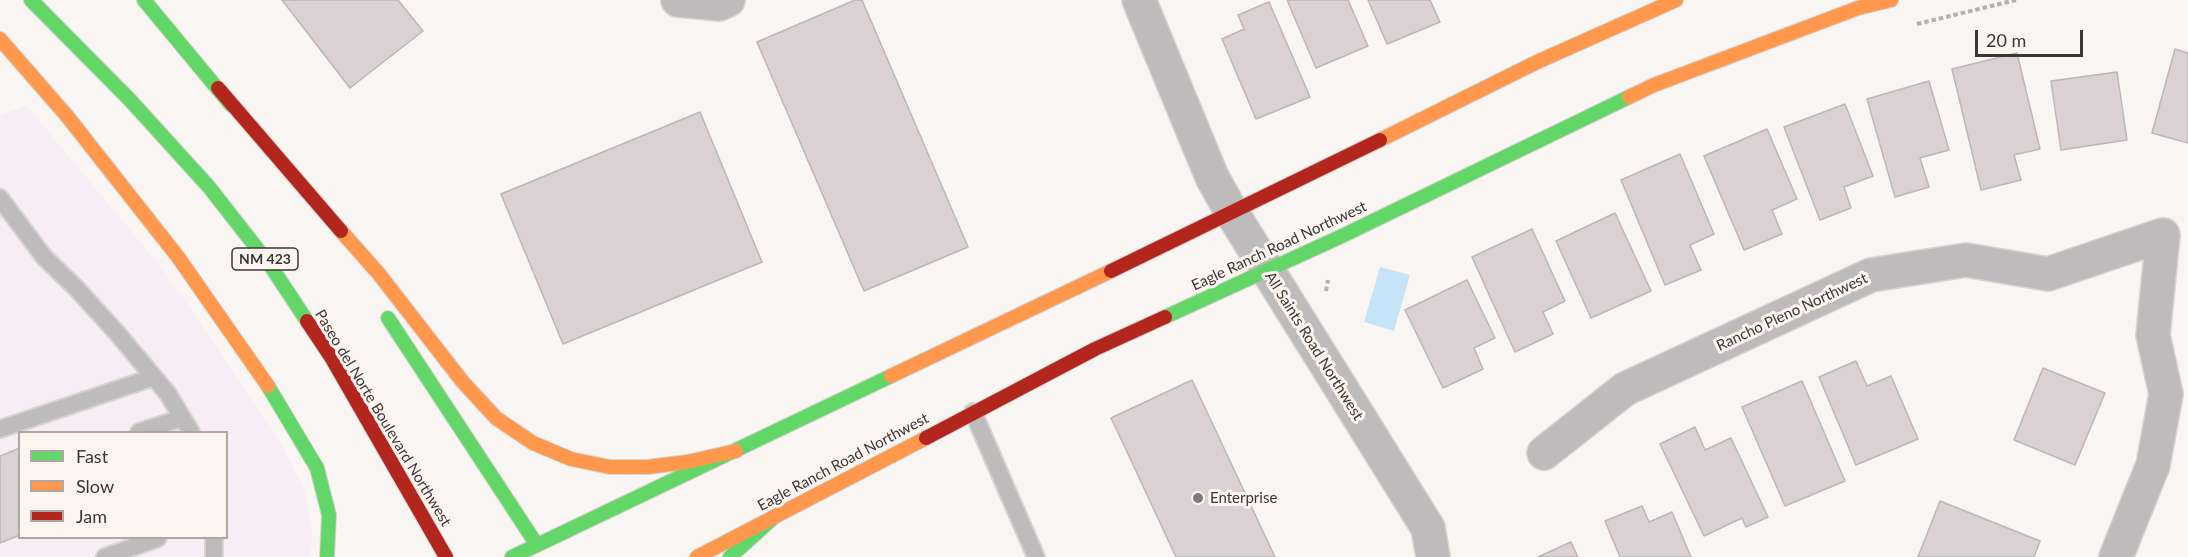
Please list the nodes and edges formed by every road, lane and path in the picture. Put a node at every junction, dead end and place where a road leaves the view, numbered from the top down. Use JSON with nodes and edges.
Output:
{"nodes":[{"id":1,"x":31,"y":0,"type":"edge"},
{"id":2,"x":144,"y":0,"type":"edge"},
{"id":3,"x":678,"y":0,"type":"edge"},
{"id":4,"x":728,"y":0,"type":"edge"},
{"id":5,"x":1139,"y":0,"type":"edge"},
{"id":6,"x":1676,"y":0,"type":"edge"},
{"id":7,"x":1891,"y":0,"type":"edge"},
{"id":8,"x":0,"y":39,"type":"edge"},
{"id":9,"x":218,"y":88,"type":"junction"},
{"id":10,"x":0,"y":198,"type":"edge"},
{"id":11,"x":1232,"y":213,"type":"junction"},
{"id":12,"x":350,"y":263,"type":"dead end"},
{"id":13,"x":1267,"y":270,"type":"junction"},
{"id":14,"x":382,"y":310,"type":"dead end"},
{"id":15,"x":154,"y":377,"type":"junction"},
{"id":16,"x":973,"y":412,"type":"junction"},
{"id":17,"x":186,"y":425,"type":"edge"},
{"id":18,"x":0,"y":429,"type":"edge"},
{"id":19,"x":146,"y":431,"type":"edge"},
{"id":20,"x":736,"y":451,"type":"junction"},
{"id":21,"x":1544,"y":453,"type":"dead end"},
{"id":22,"x":774,"y":517,"type":"junction"},
{"id":23,"x":153,"y":539,"type":"edge"},
{"id":24,"x":214,"y":539,"type":"edge"},
{"id":25,"x":541,"y":551,"type":"edge"},
{"id":26,"x":115,"y":555,"type":"edge"},
{"id":27,"x":214,"y":557,"type":"edge"},
{"id":28,"x":327,"y":557,"type":"edge"},
{"id":29,"x":446,"y":557,"type":"edge"},
{"id":30,"x":512,"y":557,"type":"edge"},
{"id":31,"x":696,"y":557,"type":"edge"},
{"id":32,"x":730,"y":557,"type":"edge"},
{"id":33,"x":1036,"y":557,"type":"edge"},
{"id":34,"x":1433,"y":557,"type":"edge"},
{"id":35,"x":2116,"y":557,"type":"edge"}],
"edges":[{"from":1,"to":29,"type":"main road","name":"Paseo del Norte Boulevard Northwest","number":"NM 423"},
{"from":2,"to":9,"type":"main road"},
{"from":3,"to":4,"type":"street"},
{"from":5,"to":11,"type":"street","name":"All Saints Road Northwest"},
{"from":6,"to":11,"type":"main road"},
{"from":7,"to":13,"type":"main road","name":"Eagle Ranch Road Northwest"},
{"from":8,"to":28,"type":"main road"},
{"from":9,"to":12,"type":"main road"},
{"from":9,"to":20,"type":"main road"},
{"from":10,"to":15,"type":"lane"},
{"from":11,"to":13,"type":"street","name":"All Saints Road Northwest"},
{"from":11,"to":20,"type":"main road"},
{"from":13,"to":16,"type":"main road","name":"Eagle Ranch Road Northwest"},
{"from":13,"to":34,"type":"street","name":"All Saints Road Northwest"},
{"from":14,"to":25,"type":"main road"},
{"from":15,"to":17,"type":"lane"},
{"from":15,"to":18,"type":"lane"},
{"from":16,"to":22,"type":"main road","name":"Eagle Ranch Road Northwest"},
{"from":16,"to":33,"type":"lane"},
{"from":17,"to":19,"type":"lane"},
{"from":20,"to":25,"type":"main road"},
{"from":21,"to":35,"type":"street","name":"Rancho Pleno Northwest"},
{"from":22,"to":31,"type":"main road","name":"Eagle Ranch Road Northwest"},
{"from":22,"to":32,"type":"main road"},
{"from":23,"to":26,"type":"lane"},
{"from":24,"to":27,"type":"lane"},
{"from":25,"to":30,"type":"main road"}]}
